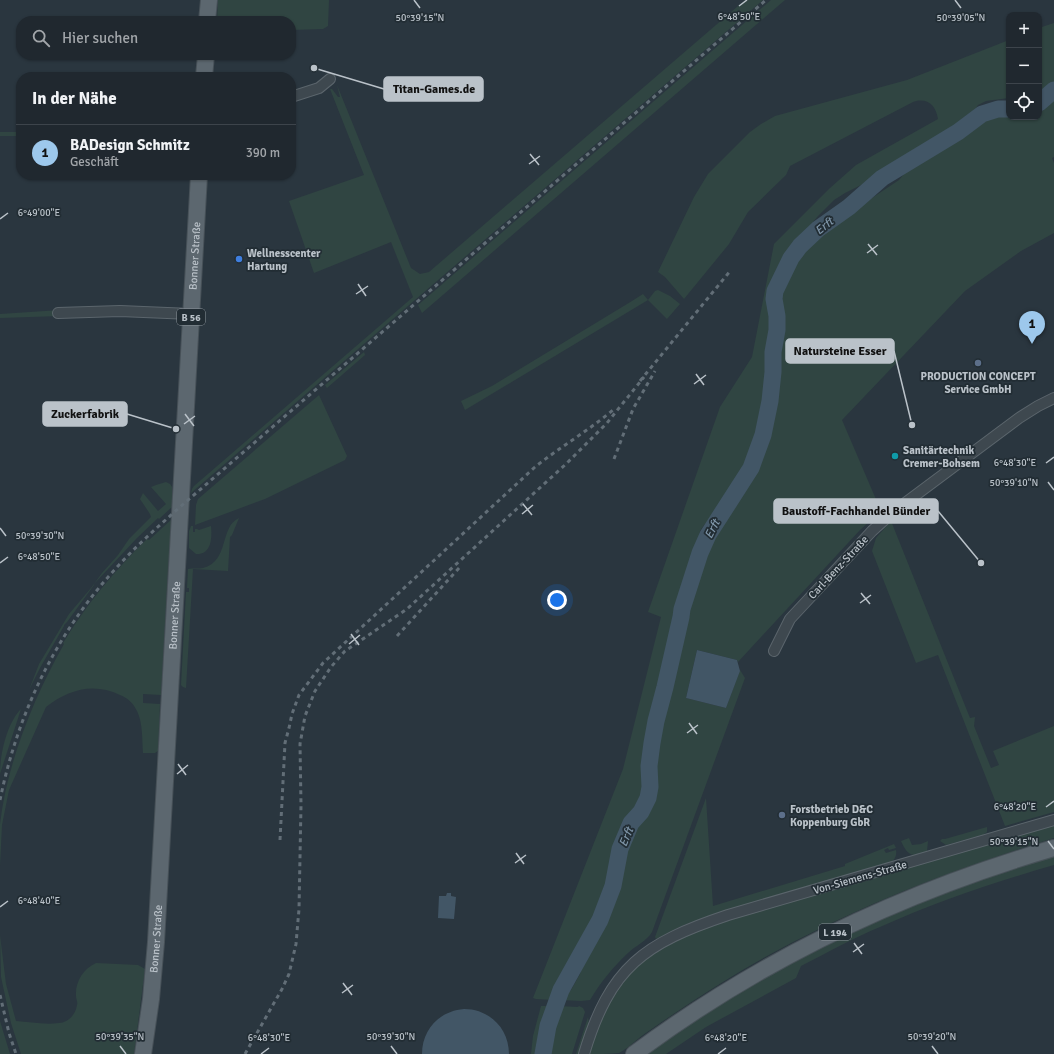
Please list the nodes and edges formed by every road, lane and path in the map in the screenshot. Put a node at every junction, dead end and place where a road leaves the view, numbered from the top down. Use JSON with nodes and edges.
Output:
{"nodes":[{"id":1,"x":209,"y":0,"type":"edge"},
{"id":2,"x":207,"y":16,"type":"edge"},
{"id":3,"x":206,"y":60,"type":"edge"},
{"id":4,"x":204,"y":72,"type":"edge"},
{"id":5,"x":330,"y":79,"type":"dead end"},
{"id":6,"x":296,"y":95,"type":"edge"},
{"id":7,"x":199,"y":180,"type":"edge"},
{"id":8,"x":58,"y":313,"type":"dead end"},
{"id":9,"x":191,"y":314,"type":"junction"},
{"id":10,"x":1054,"y":398,"type":"edge"},
{"id":11,"x":774,"y":651,"type":"dead end"},
{"id":12,"x":1054,"y":820,"type":"edge"},
{"id":13,"x":1054,"y":848,"type":"edge"},
{"id":14,"x":143,"y":1054,"type":"edge"},
{"id":15,"x":584,"y":1054,"type":"edge"},
{"id":16,"x":634,"y":1054,"type":"edge"}],
"edges":[{"from":1,"to":2,"type":"main road"},
{"from":3,"to":4,"type":"main road"},
{"from":5,"to":6,"type":"street"},
{"from":7,"to":9,"type":"main road","name":"Bonner Straße","number":"B 56"},
{"from":8,"to":9,"type":"street"},
{"from":9,"to":14,"type":"main road","name":"Bonner Straße","number":"B 56"},
{"from":10,"to":11,"type":"street","name":"Carl-Benz-Straße"},
{"from":12,"to":15,"type":"street","name":"Von-Siemens-Straße"},
{"from":13,"to":16,"type":"main road","number":"L 194"}]}
